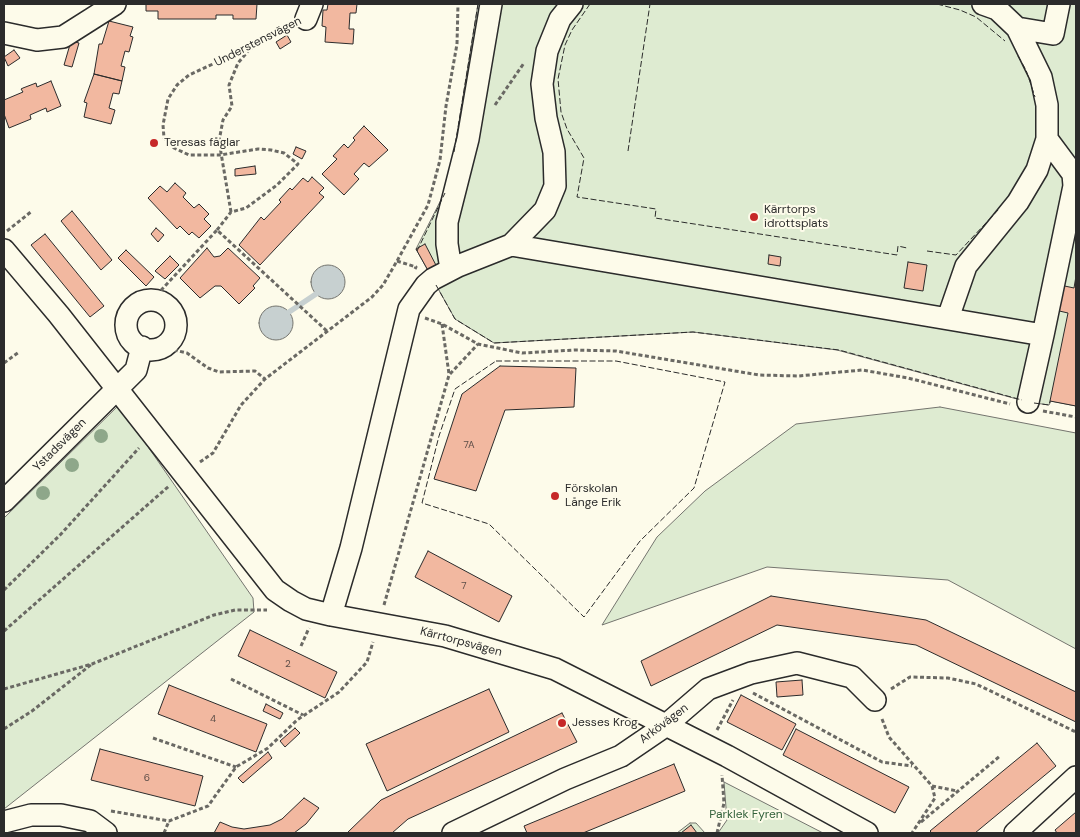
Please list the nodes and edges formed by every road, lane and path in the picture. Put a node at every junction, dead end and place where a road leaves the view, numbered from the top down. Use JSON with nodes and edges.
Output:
{"nodes":[{"id":1,"x":115,"y":4,"type":"edge"},
{"id":2,"x":458,"y":4,"type":"edge"},
{"id":3,"x":491,"y":4,"type":"edge"},
{"id":4,"x":572,"y":4,"type":"edge"},
{"id":5,"x":983,"y":4,"type":"edge"},
{"id":6,"x":1059,"y":4,"type":"edge"},
{"id":7,"x":309,"y":11,"type":"edge"},
{"id":8,"x":1017,"y":28,"type":"junction"},
{"id":9,"x":4,"y":33,"type":"edge"},
{"id":10,"x":250,"y":50,"type":"junction"},
{"id":11,"x":530,"y":55,"type":"dead end"},
{"id":12,"x":493,"y":107,"type":"dead end"},
{"id":13,"x":1047,"y":139,"type":"junction"},
{"id":14,"x":220,"y":155,"type":"junction"},
{"id":15,"x":32,"y":211,"type":"dead end"},
{"id":16,"x":232,"y":212,"type":"junction"},
{"id":17,"x":217,"y":230,"type":"junction"},
{"id":18,"x":4,"y":234,"type":"edge"},
{"id":19,"x":511,"y":244,"type":"junction"},
{"id":20,"x":4,"y":250,"type":"edge"},
{"id":21,"x":451,"y":269,"type":"junction"},
{"id":22,"x":152,"y":300,"type":"junction"},
{"id":23,"x":948,"y":318,"type":"junction"},
{"id":24,"x":442,"y":324,"type":"dead end"},
{"id":25,"x":328,"y":332,"type":"junction"},
{"id":26,"x":1043,"y":335,"type":"junction"},
{"id":27,"x":152,"y":347,"type":"junction"},
{"id":28,"x":19,"y":352,"type":"dead end"},
{"id":29,"x":4,"y":363,"type":"edge"},
{"id":30,"x":449,"y":375,"type":"junction"},
{"id":31,"x":265,"y":379,"type":"junction"},
{"id":32,"x":116,"y":389,"type":"junction"},
{"id":33,"x":1027,"y":406,"type":"junction"},
{"id":34,"x":1076,"y":417,"type":"edge"},
{"id":35,"x":153,"y":433,"type":"junction"},
{"id":36,"x":184,"y":473,"type":"junction"},
{"id":37,"x":4,"y":501,"type":"edge"},
{"id":38,"x":4,"y":590,"type":"edge"},
{"id":39,"x":272,"y":609,"type":"dead end"},
{"id":40,"x":331,"y":615,"type":"junction"},
{"id":41,"x":378,"y":624,"type":"junction"},
{"id":42,"x":310,"y":626,"type":"dead end"},
{"id":43,"x":4,"y":631,"type":"edge"},
{"id":44,"x":301,"y":646,"type":"dead end"},
{"id":45,"x":92,"y":664,"type":"junction"},
{"id":46,"x":231,"y":679,"type":"dead end"},
{"id":47,"x":735,"y":684,"type":"junction"},
{"id":48,"x":4,"y":690,"type":"edge"},
{"id":49,"x":875,"y":700,"type":"junction"},
{"id":50,"x":304,"y":715,"type":"junction"},
{"id":51,"x":665,"y":726,"type":"junction"},
{"id":52,"x":4,"y":729,"type":"edge"},
{"id":53,"x":1076,"y":732,"type":"edge"},
{"id":54,"x":153,"y":738,"type":"dead end"},
{"id":55,"x":718,"y":752,"type":"junction"},
{"id":56,"x":1000,"y":756,"type":"dead end"},
{"id":57,"x":912,"y":766,"type":"junction"},
{"id":58,"x":236,"y":767,"type":"junction"},
{"id":59,"x":1076,"y":777,"type":"edge"},
{"id":60,"x":932,"y":786,"type":"junction"},
{"id":61,"x":958,"y":792,"type":"junction"},
{"id":62,"x":169,"y":821,"type":"junction"},
{"id":63,"x":4,"y":822,"type":"edge"},
{"id":64,"x":918,"y":825,"type":"junction"},
{"id":65,"x":98,"y":827,"type":"edge"},
{"id":66,"x":164,"y":833,"type":"edge"},
{"id":67,"x":453,"y":833,"type":"edge"},
{"id":68,"x":718,"y":833,"type":"edge"},
{"id":69,"x":867,"y":833,"type":"edge"},
{"id":70,"x":912,"y":833,"type":"edge"},
{"id":71,"x":919,"y":833,"type":"edge"},
{"id":72,"x":1015,"y":833,"type":"edge"}],
"edges":[{"from":1,"to":9,"type":"street"},
{"from":2,"to":25,"type":"path"},
{"from":3,"to":21,"type":"street"},
{"from":4,"to":19,"type":"street"},
{"from":5,"to":8,"type":"street"},
{"from":6,"to":8,"type":"street"},
{"from":7,"to":10,"type":"path","name":"Understensvägen"},
{"from":8,"to":13,"type":"street"},
{"from":10,"to":14,"type":"path"},
{"from":10,"to":14,"type":"path","name":"Understensvägen"},
{"from":11,"to":12,"type":"path"},
{"from":13,"to":23,"type":"street"},
{"from":13,"to":26,"type":"street"},
{"from":14,"to":16,"type":"path"},
{"from":14,"to":16,"type":"path","name":"Understensvägen"},
{"from":15,"to":18,"type":"path"},
{"from":16,"to":17,"type":"path","name":"Understensvägen"},
{"from":17,"to":22,"type":"path","name":"Understensvägen"},
{"from":17,"to":25,"type":"path"},
{"from":19,"to":21,"type":"street"},
{"from":19,"to":23,"type":"street"},
{"from":20,"to":32,"type":"street"},
{"from":21,"to":40,"type":"street"},
{"from":22,"to":27,"type":"street"},
{"from":22,"to":27,"type":"street"},
{"from":23,"to":26,"type":"street"},
{"from":24,"to":30,"type":"path"},
{"from":25,"to":31,"type":"path"},
{"from":26,"to":33,"type":"street"},
{"from":27,"to":31,"type":"path"},
{"from":27,"to":32,"type":"street"},
{"from":28,"to":29,"type":"path"},
{"from":30,"to":33,"type":"path"},
{"from":30,"to":41,"type":"path"},
{"from":31,"to":36,"type":"path"},
{"from":32,"to":35,"type":"street","name":"Kärrtorpsvägen"},
{"from":32,"to":37,"type":"street","name":"Ystadsvägen"},
{"from":33,"to":34,"type":"path"},
{"from":35,"to":36,"type":"street","name":"Kärrtorpsvägen"},
{"from":35,"to":38,"type":"path"},
{"from":36,"to":40,"type":"street","name":"Kärrtorpsvägen"},
{"from":36,"to":43,"type":"path"},
{"from":39,"to":45,"type":"path"},
{"from":40,"to":41,"type":"street","name":"Kärrtorpsvägen"},
{"from":41,"to":50,"type":"path"},
{"from":41,"to":51,"type":"street","name":"Kärrtorpsvägen"},
{"from":42,"to":44,"type":"path"},
{"from":45,"to":48,"type":"path"},
{"from":45,"to":52,"type":"path"},
{"from":46,"to":50,"type":"path"},
{"from":47,"to":49,"type":"street","name":"Arkövägen"},
{"from":47,"to":51,"type":"street","name":"Arkövägen"},
{"from":47,"to":55,"type":"path"},
{"from":47,"to":57,"type":"path"},
{"from":49,"to":53,"type":"path"},
{"from":49,"to":57,"type":"path"},
{"from":50,"to":58,"type":"path"},
{"from":51,"to":55,"type":"street","name":"Kärrtorpsvägen"},
{"from":51,"to":67,"type":"street","name":"Arkövägen"},
{"from":54,"to":58,"type":"path"},
{"from":55,"to":68,"type":"path"},
{"from":55,"to":69,"type":"street","name":"Kärrtorpsvägen"},
{"from":56,"to":61,"type":"path"},
{"from":57,"to":60,"type":"path"},
{"from":58,"to":62,"type":"path"},
{"from":59,"to":72,"type":"street"},
{"from":60,"to":61,"type":"path"},
{"from":60,"to":64,"type":"path"},
{"from":61,"to":64,"type":"path"},
{"from":62,"to":65,"type":"path"},
{"from":62,"to":66,"type":"path"},
{"from":63,"to":65,"type":"street"},
{"from":64,"to":70,"type":"path"},
{"from":64,"to":71,"type":"path"}]}
